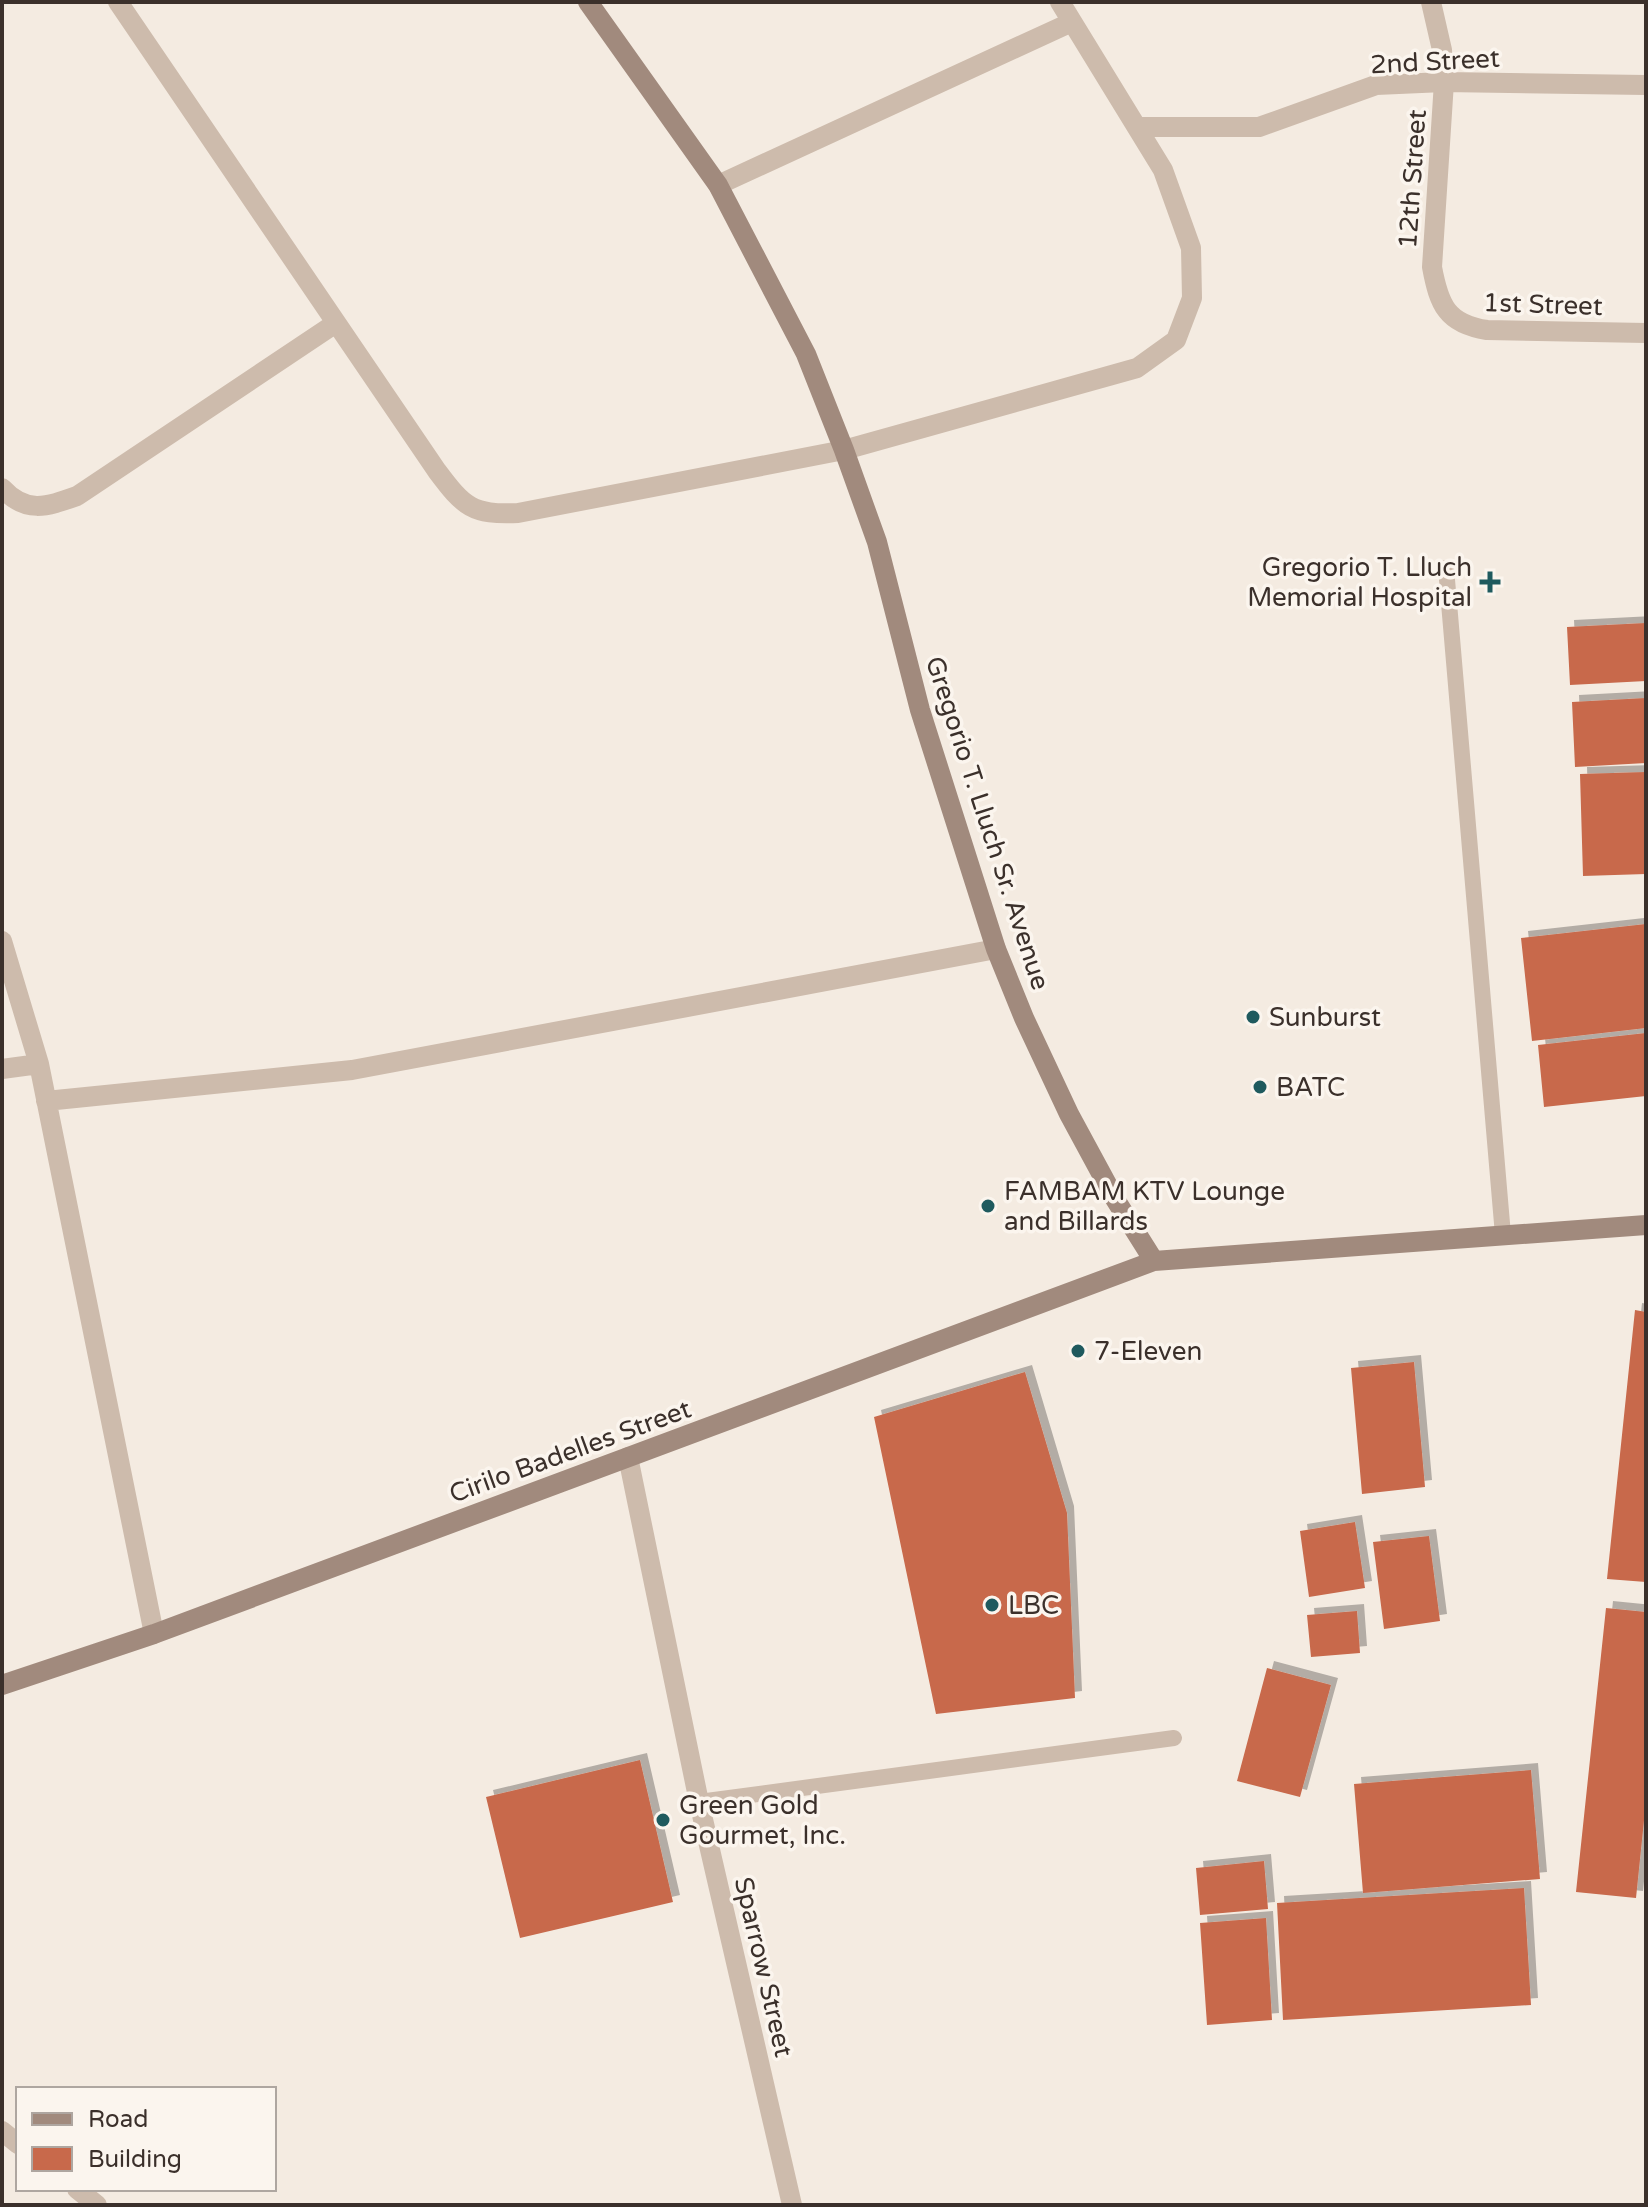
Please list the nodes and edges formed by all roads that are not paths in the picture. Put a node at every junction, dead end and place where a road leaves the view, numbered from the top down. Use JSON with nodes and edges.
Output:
{"nodes":[{"id":1,"x":118,"y":2,"type":"edge"},
{"id":2,"x":588,"y":2,"type":"edge"},
{"id":3,"x":1060,"y":2,"type":"edge"},
{"id":4,"x":1431,"y":2,"type":"edge"},
{"id":5,"x":1072,"y":22,"type":"junction"},
{"id":6,"x":1444,"y":82,"type":"junction"},
{"id":7,"x":1646,"y":85,"type":"edge"},
{"id":8,"x":1137,"y":127,"type":"junction"},
{"id":9,"x":718,"y":185,"type":"junction"},
{"id":10,"x":1445,"y":310,"type":"joint"},
{"id":11,"x":336,"y":323,"type":"junction"},
{"id":12,"x":1646,"y":333,"type":"edge"},
{"id":13,"x":844,"y":450,"type":"junction"},
{"id":14,"x":2,"y":488,"type":"edge"},
{"id":15,"x":1446,"y":568,"type":"dead end"},
{"id":16,"x":2,"y":941,"type":"edge"},
{"id":17,"x":996,"y":949,"type":"junction"},
{"id":18,"x":39,"y":1064,"type":"junction"},
{"id":19,"x":2,"y":1069,"type":"edge"},
{"id":20,"x":46,"y":1101,"type":"junction"},
{"id":21,"x":1646,"y":1225,"type":"edge"},
{"id":22,"x":1503,"y":1235,"type":"junction"},
{"id":23,"x":1154,"y":1261,"type":"junction"},
{"id":24,"x":628,"y":1457,"type":"junction"},
{"id":25,"x":154,"y":1634,"type":"junction"},
{"id":26,"x":2,"y":1685,"type":"edge"},
{"id":27,"x":1174,"y":1738,"type":"dead end"},
{"id":28,"x":699,"y":1802,"type":"junction"},
{"id":29,"x":80,"y":2191,"type":"edge"},
{"id":30,"x":97,"y":2205,"type":"edge"},
{"id":31,"x":792,"y":2205,"type":"edge"}],
"edges":[{"from":1,"to":11,"type":"street"},
{"from":2,"to":9,"type":"main road","name":"Gregorio T. Lluch Sr. Avenue"},
{"from":3,"to":5,"type":"street"},
{"from":4,"to":6,"type":"street","name":"12th Street"},
{"from":5,"to":8,"type":"street"},
{"from":5,"to":9,"type":"street"},
{"from":6,"to":7,"type":"street","name":"2nd Street"},
{"from":6,"to":8,"type":"street","name":"2nd Street"},
{"from":6,"to":10,"type":"street","name":"12th Street"},
{"from":8,"to":13,"type":"street"},
{"from":9,"to":13,"type":"main road","name":"Gregorio T. Lluch Sr. Avenue"},
{"from":10,"to":12,"type":"street","name":"1st Street"},
{"from":11,"to":13,"type":"street"},
{"from":11,"to":14,"type":"street"},
{"from":13,"to":17,"type":"main road","name":"Gregorio T. Lluch Sr. Avenue"},
{"from":15,"to":22,"type":"lane"},
{"from":16,"to":18,"type":"street"},
{"from":17,"to":20,"type":"street"},
{"from":17,"to":23,"type":"main road","name":"Gregorio T. Lluch Sr. Avenue"},
{"from":18,"to":19,"type":"street"},
{"from":18,"to":20,"type":"street"},
{"from":20,"to":25,"type":"street"},
{"from":21,"to":22,"type":"main road"},
{"from":22,"to":23,"type":"main road"},
{"from":23,"to":24,"type":"main road","name":"Cirilo Badelles Street"},
{"from":24,"to":25,"type":"main road","name":"Cirilo Badelles Street"},
{"from":24,"to":28,"type":"street","name":"Sparrow Street"},
{"from":25,"to":26,"type":"main road","name":"Cirilo Badelles Street"},
{"from":27,"to":28,"type":"lane"},
{"from":28,"to":31,"type":"street","name":"Sparrow Street"},
{"from":29,"to":30,"type":"street"}]}
